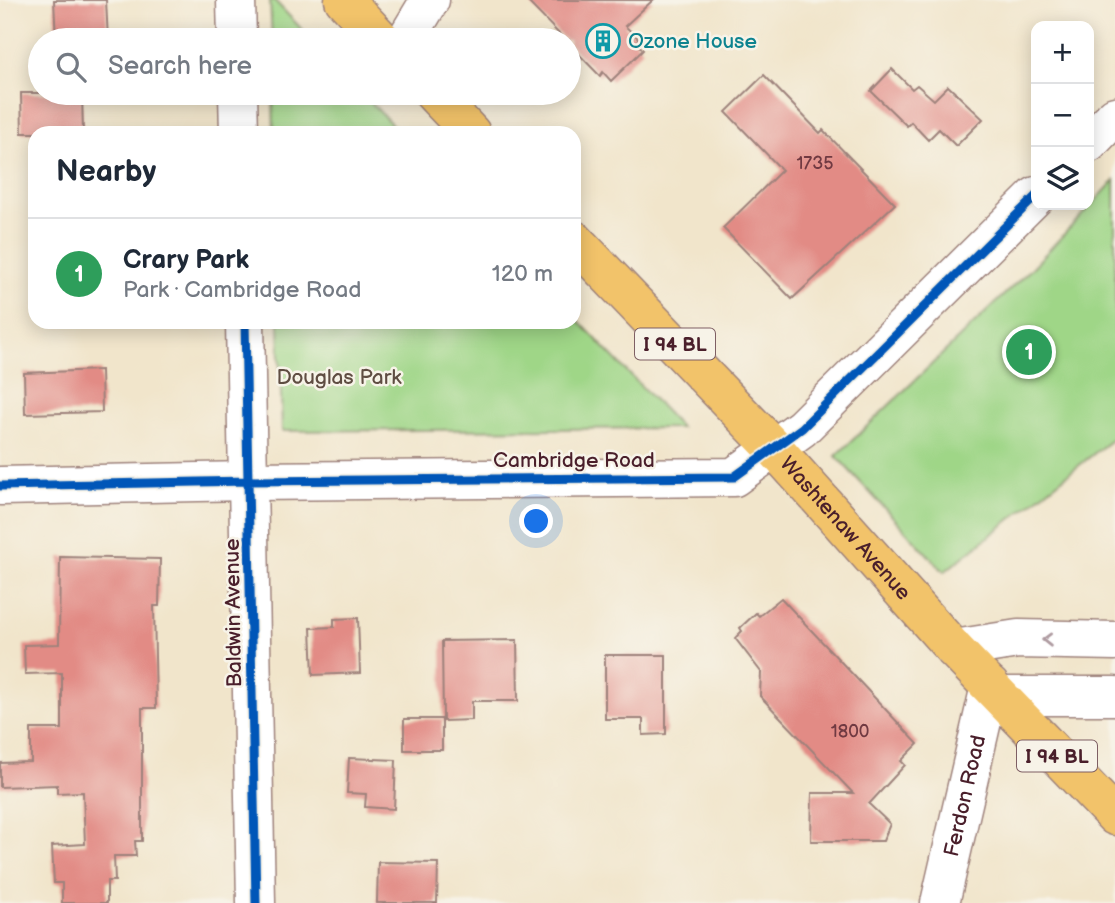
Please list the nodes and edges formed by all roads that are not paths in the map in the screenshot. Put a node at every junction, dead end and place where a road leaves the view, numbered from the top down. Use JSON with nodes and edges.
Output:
{"nodes":[{"id":1,"x":236,"y":0,"type":"edge"},
{"id":2,"x":344,"y":0,"type":"edge"},
{"id":3,"x":429,"y":0,"type":"edge"},
{"id":4,"x":237,"y":28,"type":"edge"},
{"id":5,"x":371,"y":28,"type":"edge"},
{"id":6,"x":413,"y":28,"type":"edge"},
{"id":7,"x":238,"y":105,"type":"edge"},
{"id":8,"x":444,"y":105,"type":"edge"},
{"id":9,"x":1115,"y":116,"type":"edge"},
{"id":10,"x":239,"y":126,"type":"edge"},
{"id":11,"x":464,"y":126,"type":"edge"},
{"id":12,"x":1094,"y":138,"type":"edge"},
{"id":13,"x":1031,"y":201,"type":"edge"},
{"id":14,"x":581,"y":247,"type":"edge"},
{"id":15,"x":245,"y":329,"type":"edge"},
{"id":16,"x":775,"y":449,"type":"junction"},
{"id":17,"x":248,"y":481,"type":"junction"},
{"id":18,"x":0,"y":486,"type":"edge"},
{"id":19,"x":1115,"y":641,"type":"edge"},
{"id":20,"x":954,"y":649,"type":"junction"},
{"id":21,"x":994,"y":691,"type":"junction"},
{"id":22,"x":1115,"y":696,"type":"edge"},
{"id":23,"x":1115,"y":817,"type":"edge"},
{"id":24,"x":256,"y":903,"type":"edge"},
{"id":25,"x":940,"y":903,"type":"edge"}],
"edges":[{"from":1,"to":4,"type":"street"},
{"from":2,"to":5,"type":"main road"},
{"from":3,"to":6,"type":"street"},
{"from":7,"to":10,"type":"street"},
{"from":8,"to":11,"type":"main road"},
{"from":9,"to":12,"type":"street"},
{"from":13,"to":16,"type":"street","name":"Cambridge Road"},
{"from":14,"to":16,"type":"main road","name":"Washtenaw Avenue","number":"I 94 BL"},
{"from":15,"to":17,"type":"street","name":"Baldwin Avenue"},
{"from":16,"to":17,"type":"street","name":"Cambridge Road"},
{"from":16,"to":20,"type":"main road","name":"Washtenaw Avenue","number":"I 94 BL"},
{"from":17,"to":18,"type":"street","name":"Cambridge Road"},
{"from":17,"to":24,"type":"street","name":"Baldwin Avenue"},
{"from":19,"to":20,"type":"street","one_way":true},
{"from":20,"to":21,"type":"main road","name":"Washtenaw Avenue","number":"I 94 BL"},
{"from":21,"to":22,"type":"street"},
{"from":21,"to":23,"type":"main road","name":"Washtenaw Avenue","number":"I 94 BL"},
{"from":21,"to":25,"type":"street","name":"Ferdon Road"}]}
